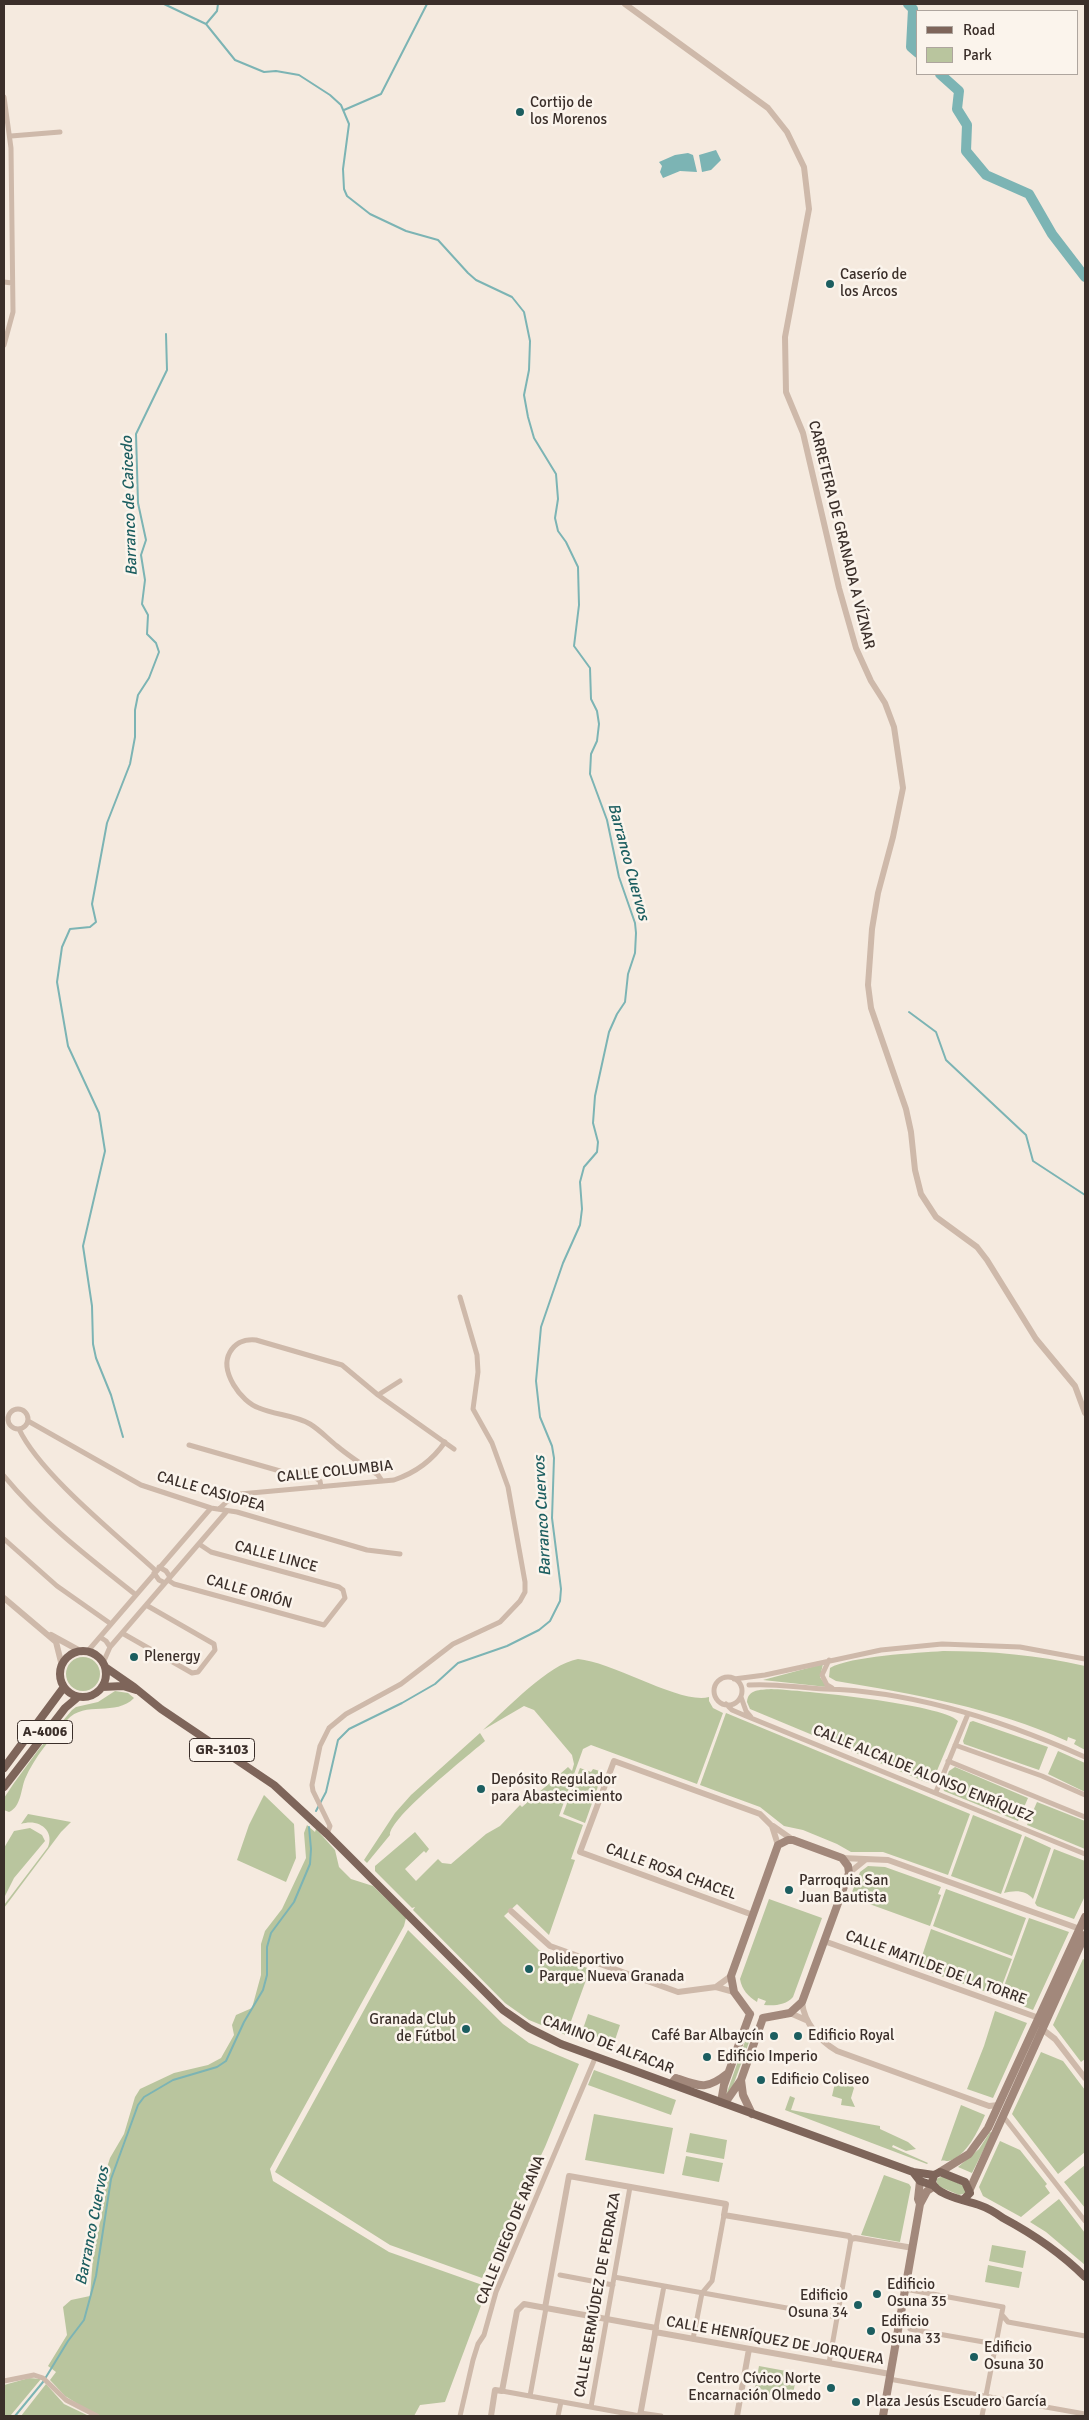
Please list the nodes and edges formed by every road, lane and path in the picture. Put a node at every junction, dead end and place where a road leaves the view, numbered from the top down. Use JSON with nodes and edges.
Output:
{"nodes":[{"id":1,"x":624,"y":4,"type":"edge"},
{"id":2,"x":4,"y":97,"type":"edge"},
{"id":3,"x":60,"y":132,"type":"dead end"},
{"id":4,"x":11,"y":136,"type":"junction"},
{"id":5,"x":4,"y":282,"type":"edge"},
{"id":6,"x":12,"y":283,"type":"junction"},
{"id":7,"x":6,"y":332,"type":"edge"},
{"id":8,"x":4,"y":345,"type":"edge"},
{"id":9,"x":460,"y":1297,"type":"dead end"},
{"id":10,"x":400,"y":1382,"type":"dead end"},
{"id":11,"x":378,"y":1395,"type":"junction"},
{"id":12,"x":1085,"y":1412,"type":"edge"},
{"id":13,"x":6,"y":1420,"type":"edge"},
{"id":14,"x":28,"y":1421,"type":"junction"},
{"id":15,"x":4,"y":1428,"type":"edge"},
{"id":16,"x":19,"y":1429,"type":"junction"},
{"id":17,"x":445,"y":1442,"type":"junction"},
{"id":18,"x":189,"y":1445,"type":"dead end"},
{"id":19,"x":454,"y":1449,"type":"dead end"},
{"id":20,"x":4,"y":1476,"type":"edge"},
{"id":21,"x":382,"y":1482,"type":"junction"},
{"id":22,"x":321,"y":1487,"type":"junction"},
{"id":23,"x":211,"y":1508,"type":"junction"},
{"id":24,"x":219,"y":1509,"type":"junction"},
{"id":25,"x":227,"y":1511,"type":"junction"},
{"id":26,"x":4,"y":1539,"type":"edge"},
{"id":27,"x":199,"y":1544,"type":"junction"},
{"id":28,"x":400,"y":1554,"type":"dead end"},
{"id":29,"x":157,"y":1571,"type":"junction"},
{"id":30,"x":168,"y":1580,"type":"junction"},
{"id":31,"x":136,"y":1595,"type":"junction"},
{"id":32,"x":4,"y":1598,"type":"edge"},
{"id":33,"x":146,"y":1605,"type":"junction"},
{"id":34,"x":111,"y":1624,"type":"junction"},
{"id":35,"x":324,"y":1625,"type":"joint"},
{"id":36,"x":122,"y":1633,"type":"junction"},
{"id":37,"x":50,"y":1635,"type":"junction"},
{"id":38,"x":100,"y":1637,"type":"junction"},
{"id":39,"x":110,"y":1647,"type":"junction"},
{"id":40,"x":84,"y":1652,"type":"junction"},
{"id":41,"x":1085,"y":1659,"type":"edge"},
{"id":42,"x":829,"y":1660,"type":"junction"},
{"id":43,"x":104,"y":1665,"type":"junction"},
{"id":44,"x":62,"y":1666,"type":"junction"},
{"id":45,"x":765,"y":1675,"type":"junction"},
{"id":46,"x":734,"y":1679,"type":"junction"},
{"id":47,"x":749,"y":1685,"type":"junction"},
{"id":48,"x":64,"y":1686,"type":"junction"},
{"id":49,"x":102,"y":1687,"type":"junction"},
{"id":50,"x":742,"y":1688,"type":"junction"},
{"id":51,"x":832,"y":1688,"type":"junction"},
{"id":52,"x":136,"y":1690,"type":"junction"},
{"id":53,"x":78,"y":1697,"type":"junction"},
{"id":54,"x":741,"y":1697,"type":"junction"},
{"id":55,"x":726,"y":1704,"type":"junction"},
{"id":56,"x":968,"y":1714,"type":"junction"},
{"id":57,"x":751,"y":1717,"type":"junction"},
{"id":58,"x":955,"y":1745,"type":"junction"},
{"id":59,"x":1085,"y":1757,"type":"edge"},
{"id":60,"x":948,"y":1761,"type":"junction"},
{"id":61,"x":4,"y":1768,"type":"edge"},
{"id":62,"x":4,"y":1787,"type":"edge"},
{"id":63,"x":936,"y":1792,"type":"junction"},
{"id":64,"x":1085,"y":1795,"type":"edge"},
{"id":65,"x":1085,"y":1817,"type":"edge"},
{"id":66,"x":772,"y":1826,"type":"junction"},
{"id":67,"x":327,"y":1834,"type":"junction"},
{"id":68,"x":793,"y":1840,"type":"junction"},
{"id":69,"x":778,"y":1846,"type":"junction"},
{"id":70,"x":1085,"y":1854,"type":"edge"},
{"id":71,"x":842,"y":1858,"type":"junction"},
{"id":72,"x":865,"y":1860,"type":"junction"},
{"id":73,"x":849,"y":1873,"type":"junction"},
{"id":74,"x":511,"y":1911,"type":"dead end"},
{"id":75,"x":753,"y":1915,"type":"junction"},
{"id":76,"x":1085,"y":1917,"type":"edge"},
{"id":77,"x":1084,"y":1935,"type":"edge"},
{"id":78,"x":824,"y":1941,"type":"junction"},
{"id":79,"x":730,"y":1976,"type":"junction"},
{"id":80,"x":716,"y":1987,"type":"junction"},
{"id":81,"x":734,"y":1992,"type":"junction"},
{"id":82,"x":802,"y":2002,"type":"junction"},
{"id":83,"x":790,"y":2013,"type":"junction"},
{"id":84,"x":749,"y":2018,"type":"junction"},
{"id":85,"x":763,"y":2018,"type":"junction"},
{"id":86,"x":1039,"y":2018,"type":"junction"},
{"id":87,"x":806,"y":2020,"type":"junction"},
{"id":88,"x":759,"y":2026,"type":"junction"},
{"id":89,"x":1042,"y":2029,"type":"junction"},
{"id":90,"x":596,"y":2056,"type":"junction"},
{"id":91,"x":728,"y":2072,"type":"junction"},
{"id":92,"x":1085,"y":2078,"type":"edge"},
{"id":93,"x":741,"y":2080,"type":"junction"},
{"id":94,"x":671,"y":2084,"type":"junction"},
{"id":95,"x":723,"y":2103,"type":"junction"},
{"id":96,"x":1000,"y":2105,"type":"junction"},
{"id":97,"x":989,"y":2106,"type":"junction"},
{"id":98,"x":752,"y":2114,"type":"junction"},
{"id":99,"x":999,"y":2115,"type":"junction"},
{"id":100,"x":913,"y":2172,"type":"junction"},
{"id":101,"x":934,"y":2179,"type":"junction"},
{"id":102,"x":922,"y":2183,"type":"junction"},
{"id":103,"x":630,"y":2187,"type":"junction"},
{"id":104,"x":970,"y":2191,"type":"junction"},
{"id":105,"x":963,"y":2200,"type":"junction"},
{"id":106,"x":920,"y":2204,"type":"junction"},
{"id":107,"x":980,"y":2205,"type":"junction"},
{"id":108,"x":724,"y":2214,"type":"junction"},
{"id":109,"x":1085,"y":2221,"type":"edge"},
{"id":110,"x":852,"y":2239,"type":"junction"},
{"id":111,"x":913,"y":2248,"type":"junction"},
{"id":112,"x":560,"y":2275,"type":"dead end"},
{"id":113,"x":614,"y":2277,"type":"junction"},
{"id":114,"x":1085,"y":2277,"type":"edge"},
{"id":115,"x":613,"y":2284,"type":"junction"},
{"id":116,"x":664,"y":2286,"type":"junction"},
{"id":117,"x":905,"y":2289,"type":"junction"},
{"id":118,"x":702,"y":2292,"type":"junction"},
{"id":119,"x":546,"y":2308,"type":"junction"},
{"id":120,"x":1002,"y":2315,"type":"junction"},
{"id":121,"x":837,"y":2317,"type":"junction"},
{"id":122,"x":606,"y":2319,"type":"junction"},
{"id":123,"x":910,"y":2329,"type":"dead end"},
{"id":124,"x":655,"y":2330,"type":"junction"},
{"id":125,"x":1085,"y":2336,"type":"edge"},
{"id":126,"x":693,"y":2339,"type":"junction"},
{"id":127,"x":995,"y":2344,"type":"junction"},
{"id":128,"x":749,"y":2349,"type":"junction"},
{"id":129,"x":829,"y":2363,"type":"junction"},
{"id":130,"x":890,"y":2376,"type":"junction"},
{"id":131,"x":4,"y":2381,"type":"edge"},
{"id":132,"x":502,"y":2392,"type":"junction"},
{"id":133,"x":530,"y":2396,"type":"junction"},
{"id":134,"x":986,"y":2396,"type":"junction"},
{"id":135,"x":561,"y":2402,"type":"junction"},
{"id":136,"x":591,"y":2407,"type":"junction"},
{"id":137,"x":1085,"y":2414,"type":"edge"},
{"id":138,"x":640,"y":2415,"type":"edge"},
{"id":139,"x":97,"y":2416,"type":"edge"},
{"id":140,"x":460,"y":2416,"type":"edge"},
{"id":141,"x":491,"y":2416,"type":"edge"},
{"id":142,"x":558,"y":2416,"type":"edge"},
{"id":143,"x":661,"y":2416,"type":"edge"},
{"id":144,"x":737,"y":2416,"type":"edge"},
{"id":145,"x":883,"y":2416,"type":"edge"},
{"id":146,"x":982,"y":2416,"type":"edge"}],
"edges":[{"from":1,"to":12,"type":"street","name":"CARRETERA DE GRANADA A VÍZNAR"},
{"from":2,"to":4,"type":"street"},
{"from":3,"to":4,"type":"street"},
{"from":4,"to":6,"type":"street"},
{"from":5,"to":6,"type":"street"},
{"from":6,"to":7,"type":"street"},
{"from":7,"to":8,"type":"street"},
{"from":9,"to":67,"type":"street"},
{"from":10,"to":11,"type":"street"},
{"from":11,"to":17,"type":"street"},
{"from":11,"to":21,"type":"street"},
{"from":13,"to":14,"type":"street"},
{"from":13,"to":15,"type":"street"},
{"from":13,"to":16,"type":"street"},
{"from":14,"to":16,"type":"street"},
{"from":14,"to":23,"type":"street","name":"CALLE CASIOPEA"},
{"from":16,"to":29,"type":"street"},
{"from":17,"to":19,"type":"street"},
{"from":17,"to":21,"type":"street","name":"CALLE COLUMBIA"},
{"from":18,"to":22,"type":"street"},
{"from":20,"to":31,"type":"street"},
{"from":21,"to":22,"type":"street","name":"CALLE COLUMBIA"},
{"from":22,"to":24,"type":"street","name":"CALLE COLUMBIA"},
{"from":23,"to":24,"type":"street","name":"CALLE CASIOPEA"},
{"from":23,"to":29,"type":"street"},
{"from":24,"to":25,"type":"street","name":"CALLE CASIOPEA"},
{"from":25,"to":27,"type":"street"},
{"from":25,"to":28,"type":"street","name":"CALLE CASIOPEA"},
{"from":26,"to":34,"type":"street"},
{"from":27,"to":30,"type":"street"},
{"from":27,"to":35,"type":"street","name":"CALLE LINCE"},
{"from":29,"to":30,"type":"street"},
{"from":29,"to":30,"type":"street"},
{"from":29,"to":31,"type":"street"},
{"from":30,"to":33,"type":"street"},
{"from":30,"to":35,"type":"street","name":"CALLE ORIÓN"},
{"from":31,"to":34,"type":"street"},
{"from":32,"to":37,"type":"street","number":"GR-3103"},
{"from":33,"to":36,"type":"street"},
{"from":33,"to":36,"type":"street"},
{"from":34,"to":38,"type":"street"},
{"from":36,"to":39,"type":"street"},
{"from":37,"to":40,"type":"street","number":"GR-3103"},
{"from":37,"to":44,"type":"street","number":"GR-3103"},
{"from":38,"to":39,"type":"street"},
{"from":38,"to":40,"type":"street"},
{"from":39,"to":43,"type":"street"},
{"from":40,"to":43,"type":"main road","number":"GR-3103"},
{"from":40,"to":44,"type":"main road"},
{"from":41,"to":42,"type":"street"},
{"from":42,"to":45,"type":"street"},
{"from":42,"to":51,"type":"street"},
{"from":43,"to":49,"type":"main road"},
{"from":43,"to":52,"type":"main road","number":"GR-3103"},
{"from":44,"to":48,"type":"main road","number":"GR-3103"},
{"from":45,"to":46,"type":"street"},
{"from":45,"to":47,"type":"street"},
{"from":46,"to":50,"type":"street"},
{"from":46,"to":55,"type":"street"},
{"from":47,"to":50,"type":"street"},
{"from":47,"to":51,"type":"street"},
{"from":48,"to":53,"type":"main road"},
{"from":48,"to":61,"type":"main road","number":"A-4006"},
{"from":49,"to":52,"type":"main road","number":"GR-3103"},
{"from":49,"to":53,"type":"main road","number":"GR-3103"},
{"from":50,"to":54,"type":"street"},
{"from":51,"to":56,"type":"street"},
{"from":52,"to":67,"type":"main road","name":"CAMINO DE ALFACAR","number":"GR-3103"},
{"from":53,"to":62,"type":"main road","number":"A-4006"},
{"from":54,"to":55,"type":"street"},
{"from":54,"to":57,"type":"street"},
{"from":55,"to":57,"type":"street","name":"CALLE ALCALDE ALONSO ENRÍQUEZ"},
{"from":56,"to":58,"type":"street"},
{"from":56,"to":59,"type":"street"},
{"from":57,"to":63,"type":"street","name":"CALLE ALCALDE ALONSO ENRÍQUEZ"},
{"from":58,"to":60,"type":"street"},
{"from":58,"to":64,"type":"street"},
{"from":60,"to":63,"type":"street"},
{"from":60,"to":65,"type":"street"},
{"from":63,"to":70,"type":"street","name":"CALLE ALCALDE ALONSO ENRÍQUEZ"},
{"from":66,"to":68,"type":"street"},
{"from":66,"to":69,"type":"street"},
{"from":66,"to":75,"type":"street","name":"CALLE ROSA CHACEL"},
{"from":67,"to":90,"type":"main road","name":"CAMINO DE ALFACAR"},
{"from":68,"to":69,"type":"main road"},
{"from":68,"to":71,"type":"main road"},
{"from":69,"to":75,"type":"main road"},
{"from":71,"to":72,"type":"street"},
{"from":71,"to":73,"type":"main road"},
{"from":72,"to":73,"type":"street"},
{"from":72,"to":77,"type":"street"},
{"from":73,"to":78,"type":"main road"},
{"from":74,"to":80,"type":"street"},
{"from":75,"to":79,"type":"main road"},
{"from":76,"to":77,"type":"main road"},
{"from":77,"to":86,"type":"main road"},
{"from":77,"to":89,"type":"main road"},
{"from":78,"to":82,"type":"main road"},
{"from":78,"to":86,"type":"street","name":"CALLE MATILDE DE LA TORRE"},
{"from":79,"to":80,"type":"street"},
{"from":79,"to":81,"type":"main road"},
{"from":80,"to":81,"type":"street"},
{"from":81,"to":84,"type":"main road"},
{"from":82,"to":83,"type":"main road"},
{"from":82,"to":87,"type":"street"},
{"from":83,"to":85,"type":"main road"},
{"from":83,"to":87,"type":"street"},
{"from":84,"to":85,"type":"main road"},
{"from":84,"to":88,"type":"main road"},
{"from":84,"to":91,"type":"main road"},
{"from":85,"to":88,"type":"main road"},
{"from":86,"to":96,"type":"main road"},
{"from":87,"to":97,"type":"street"},
{"from":88,"to":93,"type":"main road"},
{"from":89,"to":92,"type":"street"},
{"from":89,"to":99,"type":"main road"},
{"from":90,"to":94,"type":"main road","name":"CAMINO DE ALFACAR"},
{"from":90,"to":140,"type":"street","name":"CALLE DIEGO DE ARANA"},
{"from":91,"to":94,"type":"main road"},
{"from":91,"to":95,"type":"main road"},
{"from":93,"to":95,"type":"main road"},
{"from":93,"to":98,"type":"main road"},
{"from":94,"to":95,"type":"main road","name":"CAMINO DE ALFACAR"},
{"from":95,"to":98,"type":"main road","name":"CAMINO DE ALFACAR"},
{"from":96,"to":97,"type":"street"},
{"from":96,"to":99,"type":"main road"},
{"from":97,"to":99,"type":"street"},
{"from":98,"to":100,"type":"main road","name":"CAMINO DE ALFACAR"},
{"from":99,"to":101,"type":"main road"},
{"from":99,"to":104,"type":"main road"},
{"from":99,"to":109,"type":"street"},
{"from":100,"to":101,"type":"main road","name":"CAMINO DE ALFACAR"},
{"from":100,"to":102,"type":"main road"},
{"from":101,"to":102,"type":"main road"},
{"from":101,"to":104,"type":"main road"},
{"from":101,"to":105,"type":"main road"},
{"from":101,"to":106,"type":"main road"},
{"from":102,"to":106,"type":"main road"},
{"from":103,"to":108,"type":"street"},
{"from":103,"to":113,"type":"street","name":"CALLE BERMÚDEZ DE PEDRAZA"},
{"from":103,"to":119,"type":"street"},
{"from":104,"to":105,"type":"main road"},
{"from":104,"to":107,"type":"main road"},
{"from":105,"to":107,"type":"main road"},
{"from":106,"to":111,"type":"main road"},
{"from":107,"to":114,"type":"main road"},
{"from":108,"to":110,"type":"street"},
{"from":108,"to":118,"type":"street"},
{"from":110,"to":111,"type":"street"},
{"from":110,"to":121,"type":"street"},
{"from":111,"to":117,"type":"main road"},
{"from":112,"to":115,"type":"street"},
{"from":113,"to":115,"type":"street","name":"CALLE BERMÚDEZ DE PEDRAZA"},
{"from":113,"to":116,"type":"street"},
{"from":115,"to":122,"type":"street","name":"CALLE BERMÚDEZ DE PEDRAZA"},
{"from":116,"to":118,"type":"street"},
{"from":116,"to":124,"type":"street"},
{"from":117,"to":120,"type":"street"},
{"from":117,"to":130,"type":"main road"},
{"from":118,"to":121,"type":"street"},
{"from":118,"to":126,"type":"street"},
{"from":119,"to":122,"type":"street","name":"CALLE HENRÍQUEZ DE JORQUERA"},
{"from":119,"to":132,"type":"street","name":"CALLE HENRÍQUEZ DE JORQUERA"},
{"from":119,"to":133,"type":"street"},
{"from":120,"to":125,"type":"street"},
{"from":120,"to":127,"type":"street"},
{"from":121,"to":129,"type":"street"},
{"from":122,"to":124,"type":"street","name":"CALLE HENRÍQUEZ DE JORQUERA"},
{"from":122,"to":136,"type":"street","name":"CALLE BERMÚDEZ DE PEDRAZA"},
{"from":123,"to":127,"type":"street"},
{"from":124,"to":126,"type":"street","name":"CALLE HENRÍQUEZ DE JORQUERA"},
{"from":124,"to":138,"type":"street"},
{"from":126,"to":128,"type":"street","name":"CALLE HENRÍQUEZ DE JORQUERA"},
{"from":127,"to":134,"type":"street"},
{"from":128,"to":129,"type":"street","name":"CALLE HENRÍQUEZ DE JORQUERA"},
{"from":128,"to":144,"type":"street"},
{"from":129,"to":130,"type":"street","name":"CALLE HENRÍQUEZ DE JORQUERA"},
{"from":130,"to":134,"type":"street","name":"CALLE HENRÍQUEZ DE JORQUERA"},
{"from":130,"to":145,"type":"main road"},
{"from":131,"to":139,"type":"street"},
{"from":132,"to":133,"type":"street"},
{"from":132,"to":141,"type":"street"},
{"from":133,"to":135,"type":"street"},
{"from":134,"to":137,"type":"street","name":"CALLE HENRÍQUEZ DE JORQUERA"},
{"from":134,"to":146,"type":"street"},
{"from":135,"to":136,"type":"street"},
{"from":135,"to":142,"type":"street"},
{"from":136,"to":138,"type":"street"},
{"from":138,"to":143,"type":"street"}]}
